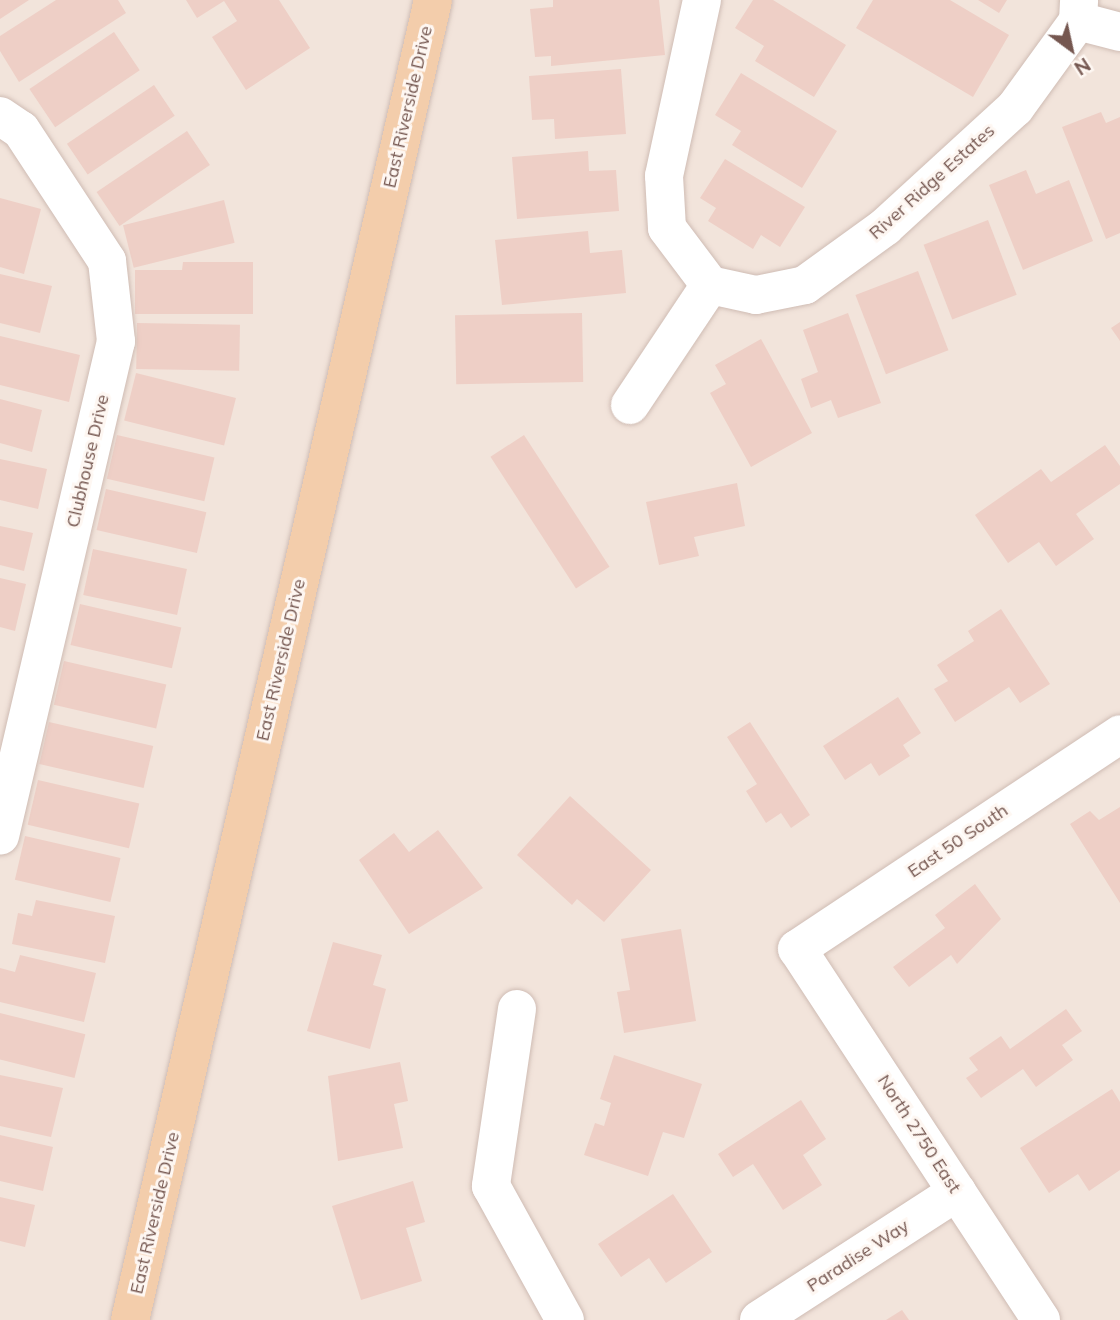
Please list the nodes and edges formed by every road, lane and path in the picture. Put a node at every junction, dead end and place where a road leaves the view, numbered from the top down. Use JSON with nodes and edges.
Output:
{"nodes":[{"id":1,"x":433,"y":0,"type":"edge"},
{"id":2,"x":702,"y":0,"type":"edge"},
{"id":3,"x":1078,"y":10,"type":"edge"},
{"id":4,"x":1120,"y":33,"type":"edge"},
{"id":5,"x":0,"y":116,"type":"edge"},
{"id":6,"x":710,"y":285,"type":"junction"},
{"id":7,"x":630,"y":405,"type":"dead end"},
{"id":8,"x":1120,"y":734,"type":"edge"},
{"id":9,"x":0,"y":836,"type":"edge"},
{"id":10,"x":797,"y":949,"type":"joint"},
{"id":11,"x":517,"y":1009,"type":"dead end"},
{"id":12,"x":957,"y":1192,"type":"junction"},
{"id":13,"x":130,"y":1320,"type":"edge"},
{"id":14,"x":565,"y":1320,"type":"edge"},
{"id":15,"x":759,"y":1320,"type":"edge"},
{"id":16,"x":1041,"y":1320,"type":"edge"}],
"edges":[{"from":1,"to":13,"type":"main road","name":"East Riverside Drive"},
{"from":2,"to":6,"type":"street"},
{"from":3,"to":4,"type":"street","name":"River Ridge Estates"},
{"from":3,"to":6,"type":"street","name":"River Ridge Estates"},
{"from":5,"to":9,"type":"street","name":"Clubhouse Drive"},
{"from":6,"to":7,"type":"street"},
{"from":8,"to":10,"type":"street","name":"East 50 South"},
{"from":10,"to":12,"type":"street","name":"North 2750 East"},
{"from":11,"to":14,"type":"street"},
{"from":12,"to":15,"type":"street","name":"Paradise Way"},
{"from":12,"to":16,"type":"street","name":"North 2750 East"}]}
